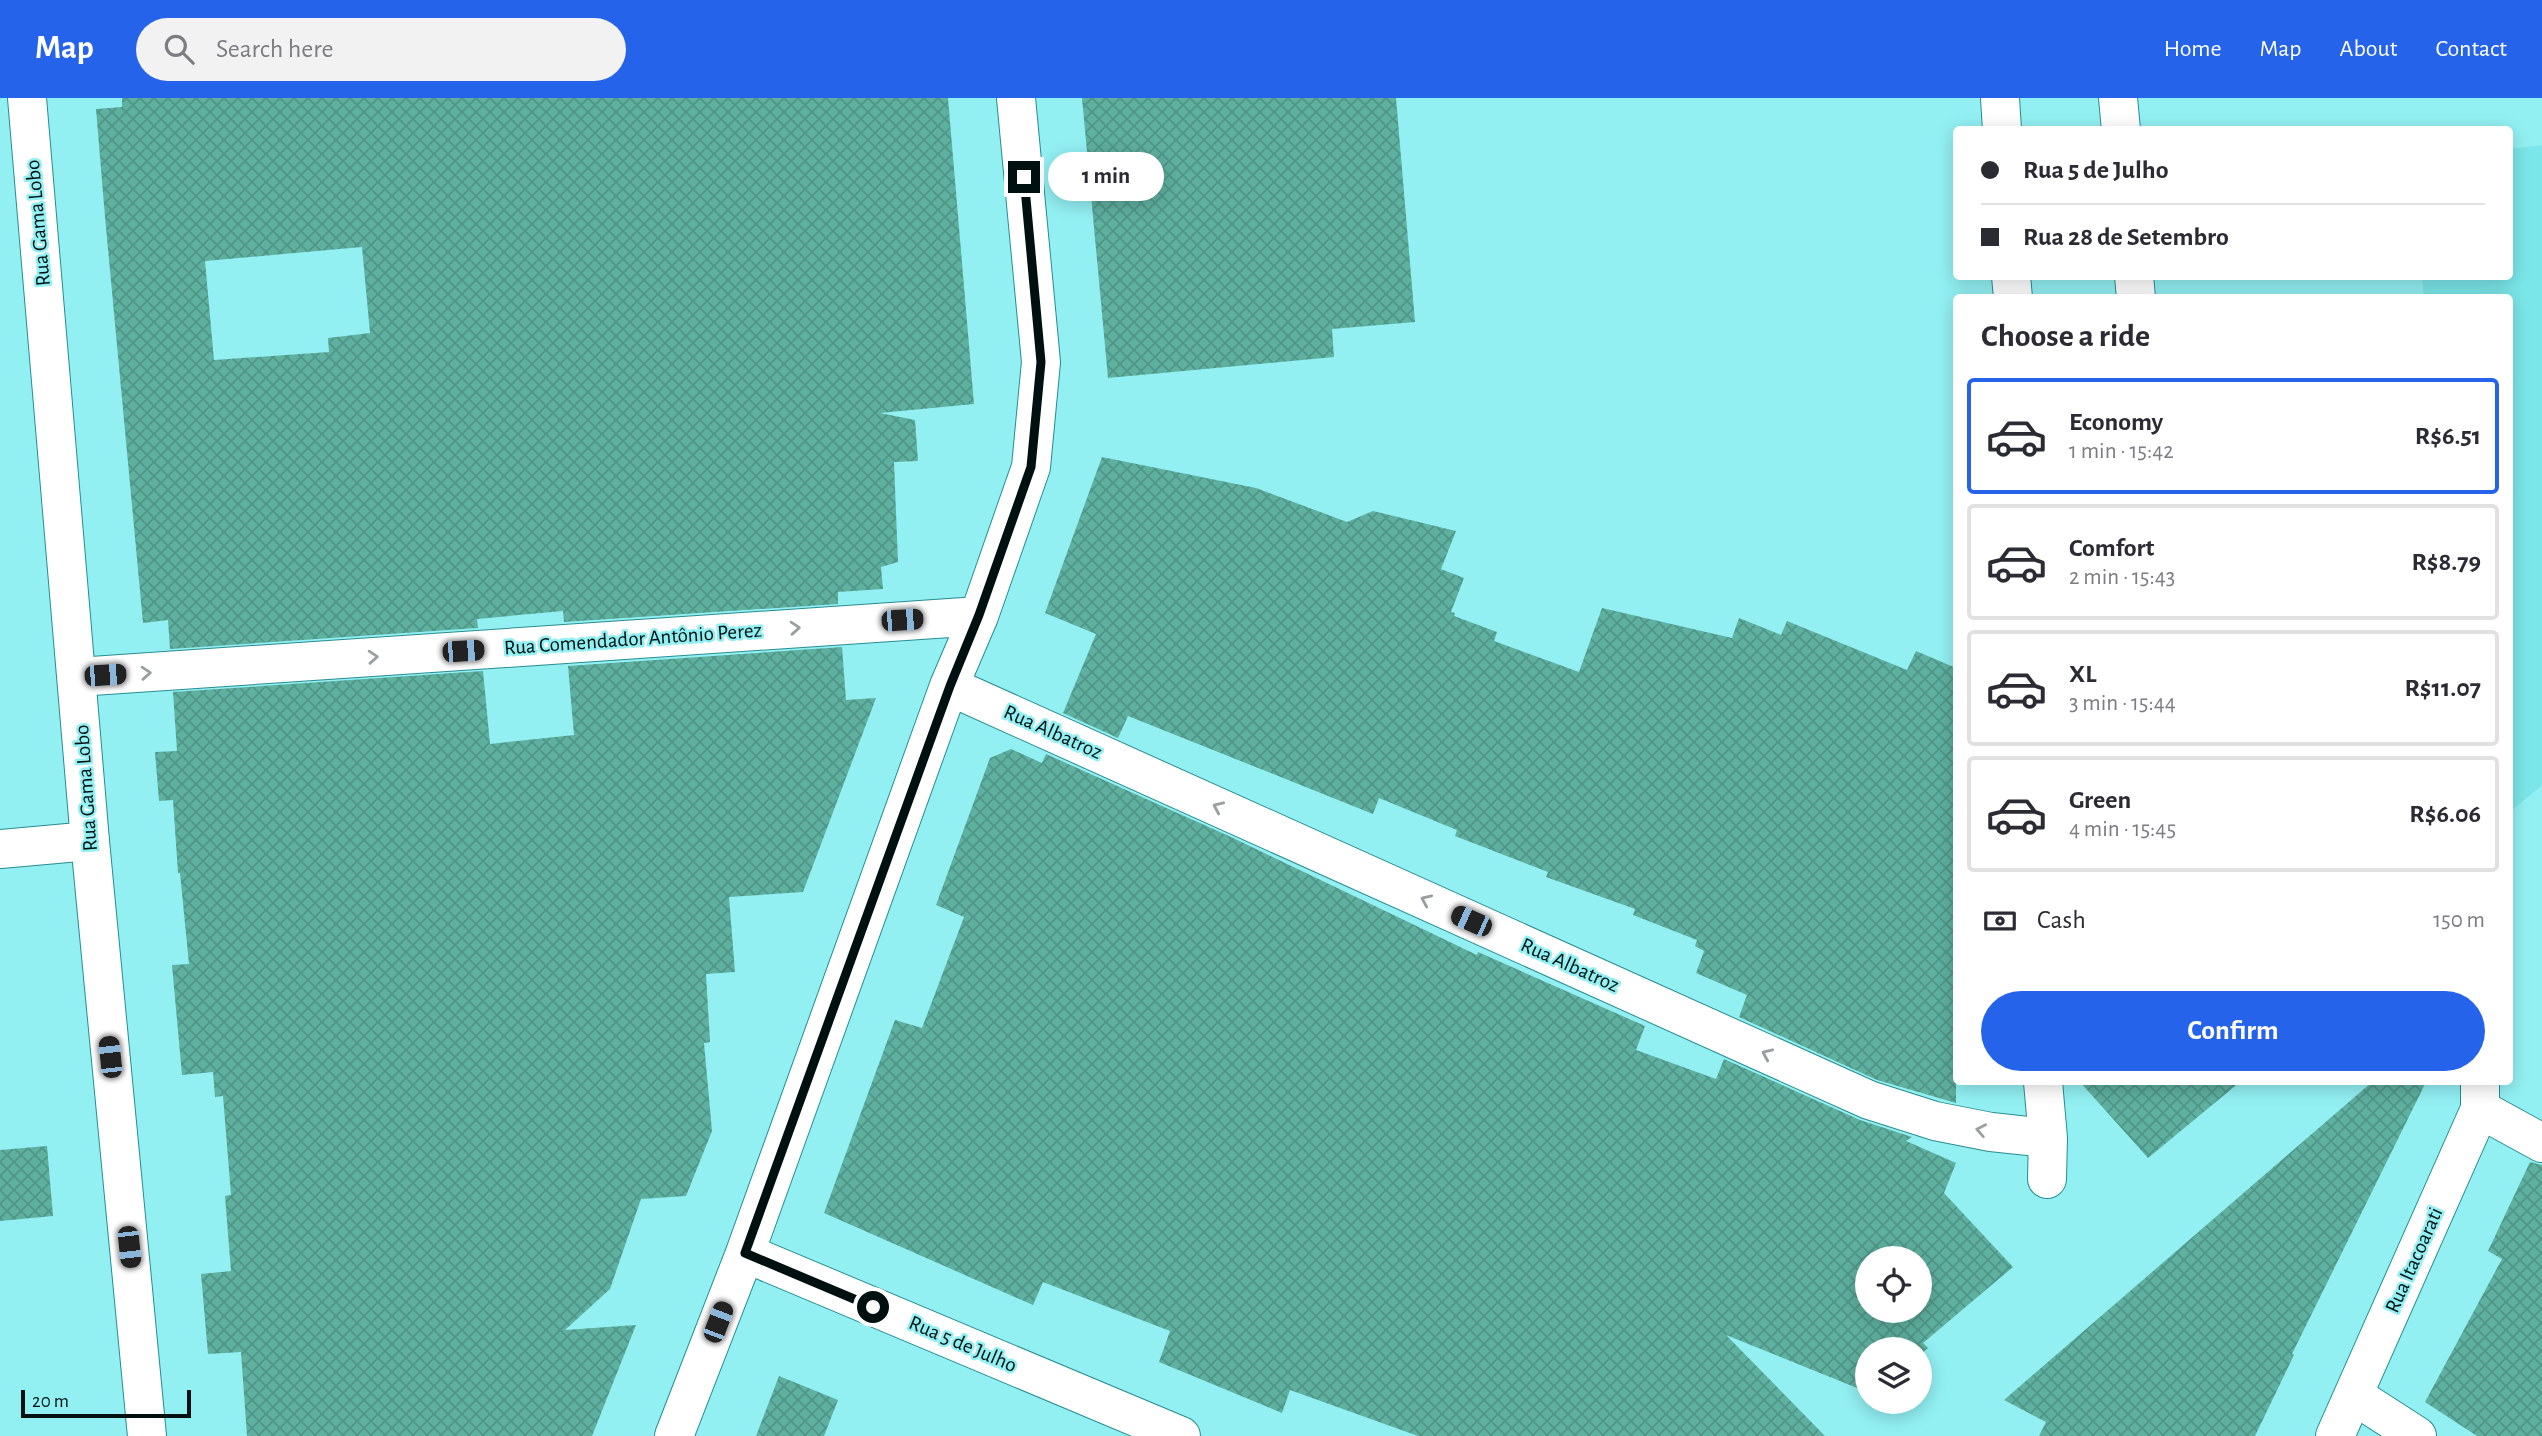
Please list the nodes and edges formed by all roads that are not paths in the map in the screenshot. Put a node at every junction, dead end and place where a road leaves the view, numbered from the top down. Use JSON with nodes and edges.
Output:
{"nodes":[{"id":1,"x":27,"y":98,"type":"edge"},
{"id":2,"x":1016,"y":98,"type":"edge"},
{"id":3,"x":2000,"y":98,"type":"edge"},
{"id":4,"x":2118,"y":98,"type":"edge"},
{"id":5,"x":2002,"y":126,"type":"edge"},
{"id":6,"x":2121,"y":126,"type":"edge"},
{"id":7,"x":979,"y":615,"type":"junction"},
{"id":8,"x":78,"y":677,"type":"junction"},
{"id":9,"x":950,"y":686,"type":"junction"},
{"id":10,"x":90,"y":841,"type":"junction"},
{"id":11,"x":0,"y":849,"type":"edge"},
{"id":12,"x":2043,"y":1085,"type":"edge"},
{"id":13,"x":2480,"y":1095,"type":"edge"},
{"id":14,"x":2048,"y":1138,"type":"junction"},
{"id":15,"x":2542,"y":1143,"type":"edge"},
{"id":16,"x":2047,"y":1179,"type":"dead end"},
{"id":17,"x":745,"y":1253,"type":"junction"},
{"id":18,"x":2355,"y":1396,"type":"junction"},
{"id":19,"x":147,"y":1436,"type":"edge"},
{"id":20,"x":674,"y":1436,"type":"edge"},
{"id":21,"x":1181,"y":1436,"type":"edge"},
{"id":22,"x":2335,"y":1436,"type":"edge"},
{"id":23,"x":2417,"y":1436,"type":"edge"}],
"edges":[{"from":1,"to":8,"type":"street","name":"Rua Gama Lobo"},
{"from":2,"to":7,"type":"street"},
{"from":3,"to":5,"type":"street"},
{"from":4,"to":6,"type":"street"},
{"from":8,"to":7,"type":"street","name":"Rua Comendador Antônio Perez","one_way":true},
{"from":7,"to":9,"type":"street"},
{"from":8,"to":10,"type":"street","name":"Rua Gama Lobo"},
{"from":14,"to":9,"type":"street","name":"Rua Albatroz","one_way":true},
{"from":9,"to":17,"type":"street"},
{"from":10,"to":11,"type":"street"},
{"from":10,"to":19,"type":"street","name":"Rua Gama Lobo"},
{"from":12,"to":14,"type":"street"},
{"from":13,"to":15,"type":"street"},
{"from":13,"to":18,"type":"street","name":"Rua Itacoarati"},
{"from":14,"to":16,"type":"street"},
{"from":17,"to":20,"type":"street"},
{"from":17,"to":21,"type":"street","name":"Rua 5 de Julho"},
{"from":18,"to":22,"type":"street","name":"Rua Itacoarati"},
{"from":18,"to":23,"type":"street"}]}
